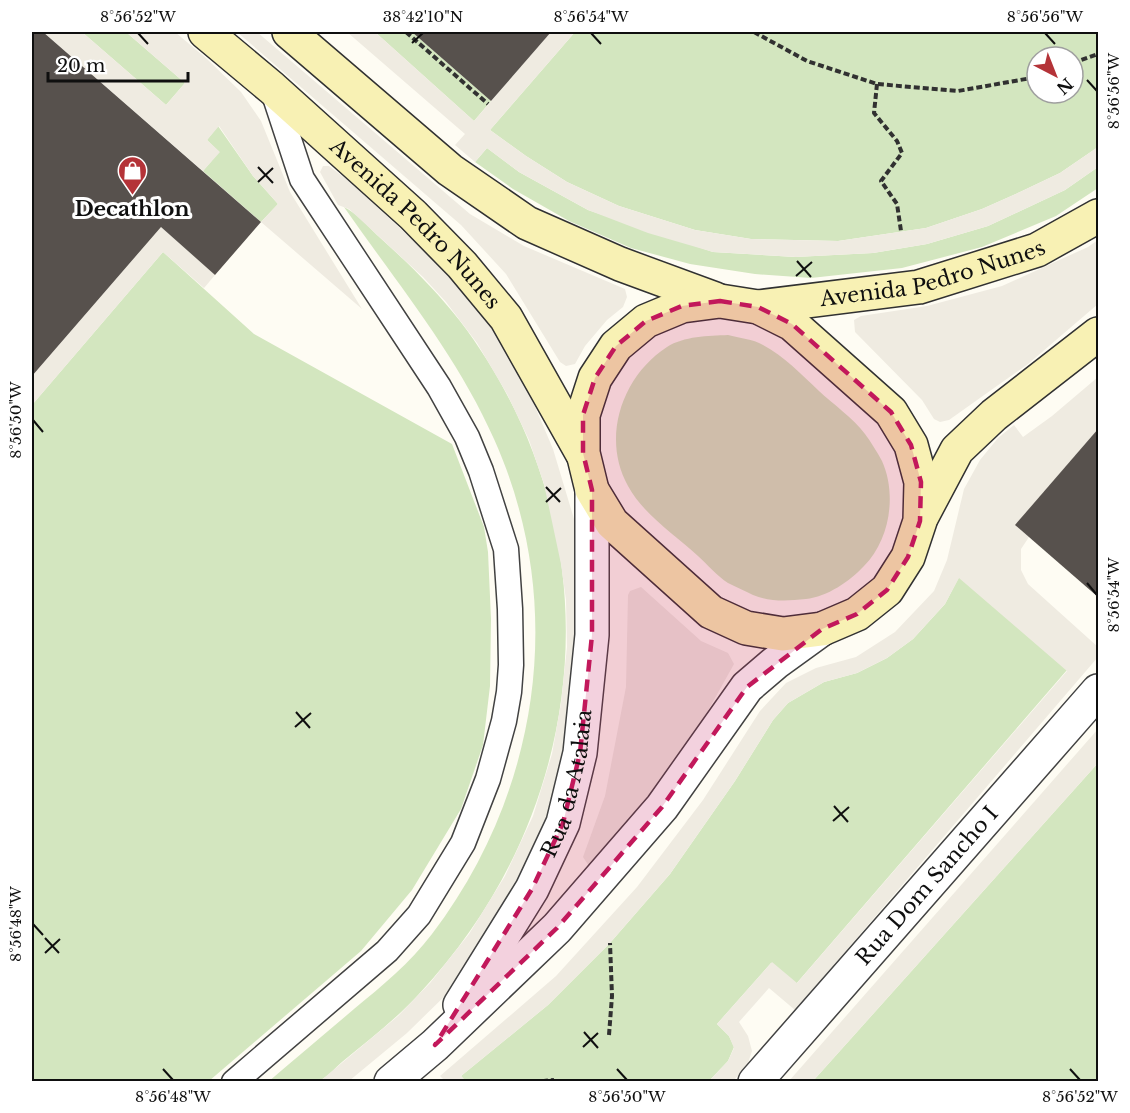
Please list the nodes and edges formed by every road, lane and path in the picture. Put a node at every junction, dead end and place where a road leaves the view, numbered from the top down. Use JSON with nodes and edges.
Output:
{"nodes":[{"id":1,"x":205,"y":32,"type":"edge"},
{"id":2,"x":290,"y":32,"type":"edge"},
{"id":3,"x":406,"y":32,"type":"edge"},
{"id":4,"x":754,"y":32,"type":"edge"},
{"id":5,"x":1025,"y":79,"type":"edge"},
{"id":6,"x":878,"y":84,"type":"junction"},
{"id":7,"x":272,"y":88,"type":"junction"},
{"id":8,"x":488,"y":104,"type":"dead end"},
{"id":9,"x":1098,"y":216,"type":"edge"},
{"id":10,"x":901,"y":231,"type":"dead end"},
{"id":11,"x":720,"y":301,"type":"junction"},
{"id":12,"x":758,"y":307,"type":"junction"},
{"id":13,"x":1098,"y":334,"type":"edge"},
{"id":14,"x":583,"y":453,"type":"junction"},
{"id":15,"x":592,"y":490,"type":"junction"},
{"id":16,"x":920,"y":520,"type":"junction"},
{"id":17,"x":822,"y":630,"type":"junction"},
{"id":18,"x":1098,"y":691,"type":"edge"},
{"id":19,"x":610,"y":943,"type":"dead end"},
{"id":20,"x":609,"y":1035,"type":"dead end"},
{"id":21,"x":435,"y":1045,"type":"junction"},
{"id":22,"x":554,"y":1080,"type":"edge"},
{"id":23,"x":234,"y":1082,"type":"edge"},
{"id":24,"x":391,"y":1082,"type":"edge"},
{"id":25,"x":533,"y":1082,"type":"edge"},
{"id":26,"x":755,"y":1082,"type":"edge"}],
"edges":[{"from":1,"to":7,"type":"street","name":"Avenida Pedro Nunes"},
{"from":2,"to":11,"type":"street"},
{"from":3,"to":8,"type":"path"},
{"from":4,"to":6,"type":"path"},
{"from":5,"to":6,"type":"path"},
{"from":6,"to":10,"type":"path"},
{"from":7,"to":14,"type":"street","name":"Avenida Pedro Nunes"},
{"from":7,"to":23,"type":"lane"},
{"from":9,"to":12,"type":"street","name":"Avenida Pedro Nunes"},
{"from":11,"to":12,"type":"street"},
{"from":11,"to":14,"type":"street"},
{"from":12,"to":16,"type":"street"},
{"from":13,"to":16,"type":"street"},
{"from":14,"to":15,"type":"street"},
{"from":15,"to":17,"type":"street"},
{"from":15,"to":21,"type":"street","name":"Rua da Atalaia"},
{"from":16,"to":17,"type":"street"},
{"from":17,"to":21,"type":"street","name":"Rua da Atalaia"},
{"from":18,"to":26,"type":"street","name":"Rua Dom Sancho I"},
{"from":19,"to":20,"type":"path"},
{"from":21,"to":24,"type":"street","name":"Rua da Atalaia"},
{"from":22,"to":25,"type":"path"}]}
